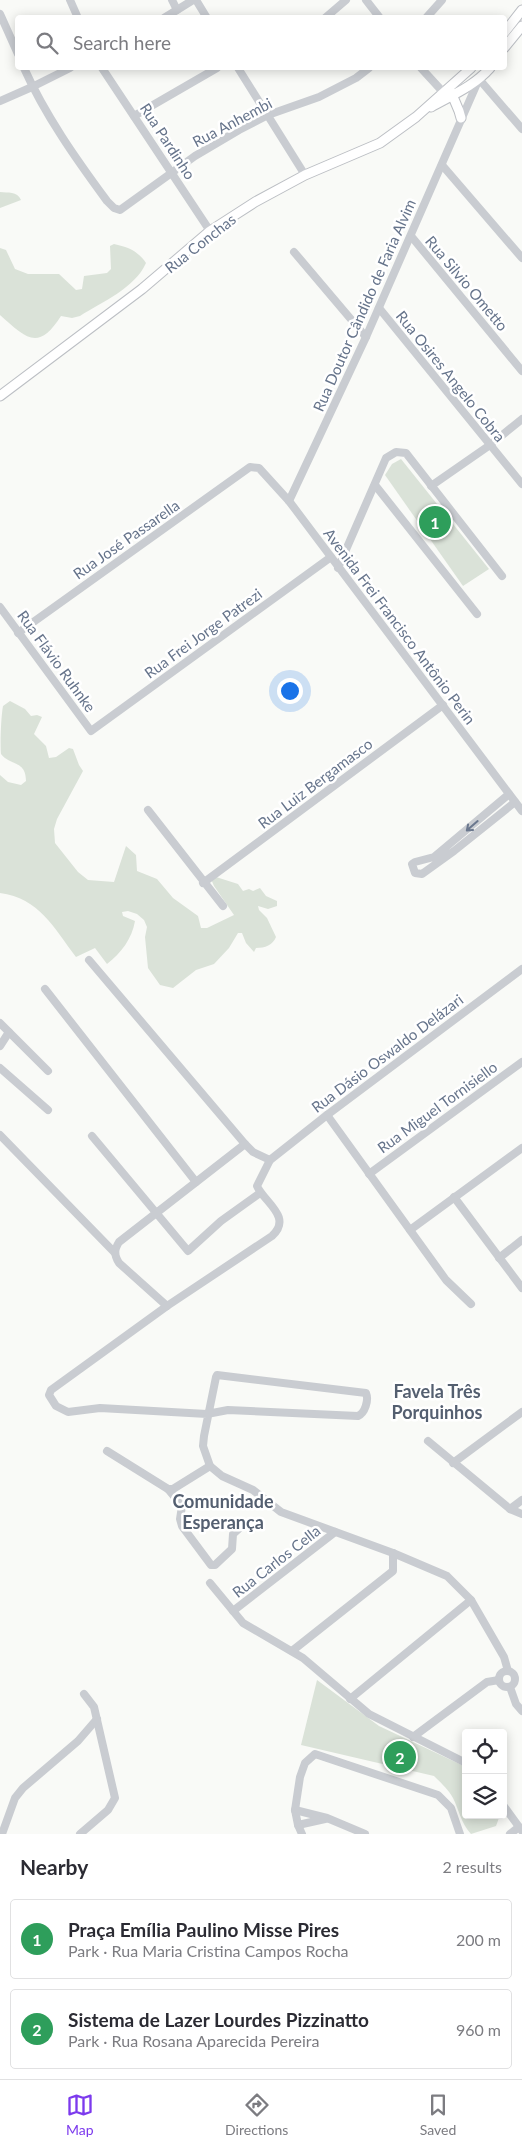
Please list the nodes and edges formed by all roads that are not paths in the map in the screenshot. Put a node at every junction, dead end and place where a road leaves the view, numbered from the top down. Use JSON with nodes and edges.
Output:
{"nodes":[{"id":1,"x":70,"y":0,"type":"edge"},
{"id":2,"x":172,"y":0,"type":"edge"},
{"id":3,"x":194,"y":0,"type":"edge"},
{"id":4,"x":346,"y":0,"type":"edge"},
{"id":5,"x":366,"y":0,"type":"edge"},
{"id":6,"x":442,"y":0,"type":"edge"},
{"id":7,"x":177,"y":10,"type":"junction"},
{"id":8,"x":522,"y":10,"type":"edge"},
{"id":9,"x":0,"y":14,"type":"edge"},
{"id":10,"x":77,"y":15,"type":"edge"},
{"id":11,"x":169,"y":15,"type":"edge"},
{"id":12,"x":205,"y":15,"type":"edge"},
{"id":13,"x":328,"y":15,"type":"edge"},
{"id":14,"x":378,"y":15,"type":"edge"},
{"id":15,"x":429,"y":15,"type":"edge"},
{"id":16,"x":522,"y":26,"type":"edge"},
{"id":17,"x":507,"y":29,"type":"edge"},
{"id":18,"x":507,"y":44,"type":"edge"},
{"id":19,"x":15,"y":47,"type":"edge"},
{"id":20,"x":25,"y":70,"type":"edge"},
{"id":21,"x":66,"y":70,"type":"edge"},
{"id":22,"x":103,"y":70,"type":"edge"},
{"id":23,"x":214,"y":70,"type":"edge"},
{"id":24,"x":239,"y":70,"type":"edge"},
{"id":25,"x":366,"y":70,"type":"edge"},
{"id":26,"x":423,"y":70,"type":"edge"},
{"id":27,"x":468,"y":70,"type":"edge"},
{"id":28,"x":472,"y":70,"type":"edge"},
{"id":29,"x":488,"y":70,"type":"edge"},
{"id":30,"x":479,"y":80,"type":"junction"},
{"id":31,"x":451,"y":85,"type":"junction"},
{"id":32,"x":32,"y":87,"type":"junction"},
{"id":33,"x":443,"y":92,"type":"junction"},
{"id":34,"x":452,"y":97,"type":"junction"},
{"id":35,"x":0,"y":101,"type":"edge"},
{"id":36,"x":268,"y":115,"type":"junction"},
{"id":37,"x":134,"y":116,"type":"junction"},
{"id":38,"x":416,"y":117,"type":"junction"},
{"id":39,"x":461,"y":118,"type":"junction"},
{"id":40,"x":522,"y":129,"type":"edge"},
{"id":41,"x":442,"y":165,"type":"junction"},
{"id":42,"x":172,"y":172,"type":"junction"},
{"id":43,"x":306,"y":175,"type":"junction"},
{"id":44,"x":210,"y":231,"type":"junction"},
{"id":45,"x":410,"y":236,"type":"junction"},
{"id":46,"x":294,"y":252,"type":"dead end"},
{"id":47,"x":522,"y":258,"type":"edge"},
{"id":48,"x":379,"y":308,"type":"junction"},
{"id":49,"x":366,"y":337,"type":"junction"},
{"id":50,"x":522,"y":371,"type":"edge"},
{"id":51,"x":0,"y":396,"type":"edge"},
{"id":52,"x":522,"y":419,"type":"edge"},
{"id":53,"x":490,"y":445,"type":"junction"},
{"id":54,"x":250,"y":467,"type":"joint"},
{"id":55,"x":375,"y":484,"type":"junction"},
{"id":56,"x":522,"y":484,"type":"edge"},
{"id":57,"x":431,"y":486,"type":"junction"},
{"id":58,"x":289,"y":501,"type":"junction"},
{"id":59,"x":330,"y":558,"type":"junction"},
{"id":60,"x":338,"y":568,"type":"junction"},
{"id":61,"x":502,"y":576,"type":"dead end"},
{"id":62,"x":0,"y":607,"type":"edge"},
{"id":63,"x":477,"y":614,"type":"dead end"},
{"id":64,"x":18,"y":633,"type":"junction"},
{"id":65,"x":443,"y":705,"type":"junction"},
{"id":66,"x":91,"y":731,"type":"joint"},
{"id":67,"x":510,"y":794,"type":"junction"},
{"id":68,"x":515,"y":802,"type":"junction"},
{"id":69,"x":148,"y":810,"type":"dead end"},
{"id":70,"x":522,"y":811,"type":"edge"},
{"id":71,"x":203,"y":882,"type":"junction"},
{"id":72,"x":223,"y":906,"type":"dead end"},
{"id":73,"x":89,"y":960,"type":"dead end"},
{"id":74,"x":522,"y":969,"type":"edge"},
{"id":75,"x":46,"y":989,"type":"dead end"},
{"id":76,"x":0,"y":1022,"type":"edge"},
{"id":77,"x":9,"y":1032,"type":"junction"},
{"id":78,"x":0,"y":1046,"type":"edge"},
{"id":79,"x":522,"y":1062,"type":"edge"},
{"id":80,"x":0,"y":1068,"type":"edge"},
{"id":81,"x":48,"y":1071,"type":"dead end"},
{"id":82,"x":48,"y":1110,"type":"dead end"},
{"id":83,"x":327,"y":1115,"type":"junction"},
{"id":84,"x":0,"y":1136,"type":"edge"},
{"id":85,"x":92,"y":1136,"type":"dead end"},
{"id":86,"x":245,"y":1144,"type":"junction"},
{"id":87,"x":522,"y":1148,"type":"edge"},
{"id":88,"x":270,"y":1160,"type":"junction"},
{"id":89,"x":369,"y":1174,"type":"junction"},
{"id":90,"x":196,"y":1182,"type":"junction"},
{"id":91,"x":260,"y":1193,"type":"junction"},
{"id":92,"x":454,"y":1197,"type":"junction"},
{"id":93,"x":156,"y":1214,"type":"junction"},
{"id":94,"x":410,"y":1230,"type":"junction"},
{"id":95,"x":522,"y":1240,"type":"edge"},
{"id":96,"x":115,"y":1253,"type":"junction"},
{"id":97,"x":499,"y":1258,"type":"junction"},
{"id":98,"x":522,"y":1288,"type":"edge"},
{"id":99,"x":471,"y":1304,"type":"dead end"},
{"id":100,"x":167,"y":1306,"type":"junction"},
{"id":101,"x":522,"y":1412,"type":"edge"},
{"id":102,"x":207,"y":1414,"type":"junction"},
{"id":103,"x":428,"y":1441,"type":"dead end"},
{"id":104,"x":107,"y":1451,"type":"dead end"},
{"id":105,"x":453,"y":1463,"type":"junction"},
{"id":106,"x":210,"y":1466,"type":"junction"},
{"id":107,"x":168,"y":1489,"type":"junction"},
{"id":108,"x":522,"y":1500,"type":"edge"},
{"id":109,"x":510,"y":1509,"type":"junction"},
{"id":110,"x":522,"y":1514,"type":"edge"},
{"id":111,"x":243,"y":1525,"type":"dead end"},
{"id":112,"x":335,"y":1532,"type":"junction"},
{"id":113,"x":393,"y":1553,"type":"junction"},
{"id":114,"x":210,"y":1584,"type":"dead end"},
{"id":115,"x":471,"y":1600,"type":"junction"},
{"id":116,"x":233,"y":1611,"type":"junction"},
{"id":117,"x":292,"y":1651,"type":"junction"},
{"id":118,"x":508,"y":1671,"type":"junction"},
{"id":119,"x":519,"y":1677,"type":"edge"},
{"id":120,"x":499,"y":1680,"type":"junction"},
{"id":121,"x":510,"y":1687,"type":"junction"},
{"id":122,"x":84,"y":1694,"type":"dead end"},
{"id":123,"x":350,"y":1699,"type":"junction"},
{"id":124,"x":522,"y":1711,"type":"edge"},
{"id":125,"x":97,"y":1719,"type":"junction"},
{"id":126,"x":413,"y":1737,"type":"junction"},
{"id":127,"x":462,"y":1761,"type":"edge"},
{"id":128,"x":295,"y":1810,"type":"junction"},
{"id":129,"x":507,"y":1811,"type":"edge"},
{"id":130,"x":327,"y":1818,"type":"junction"},
{"id":131,"x":298,"y":1824,"type":"junction"},
{"id":132,"x":520,"y":1829,"type":"edge"},
{"id":133,"x":2,"y":1834,"type":"edge"},
{"id":134,"x":80,"y":1834,"type":"edge"},
{"id":135,"x":302,"y":1834,"type":"edge"},
{"id":136,"x":365,"y":1834,"type":"edge"},
{"id":137,"x":460,"y":1834,"type":"edge"},
{"id":138,"x":510,"y":1834,"type":"edge"}],
"edges":[{"from":1,"to":10,"type":"street"},
{"from":2,"to":7,"type":"street"},
{"from":3,"to":7,"type":"street"},
{"from":3,"to":12,"type":"street"},
{"from":4,"to":13,"type":"street"},
{"from":5,"to":14,"type":"street"},
{"from":6,"to":15,"type":"street"},
{"from":7,"to":11,"type":"street"},
{"from":8,"to":17,"type":"main road"},
{"from":9,"to":19,"type":"street"},
{"from":16,"to":18,"type":"main road"},
{"from":20,"to":32,"type":"street"},
{"from":21,"to":32,"type":"street"},
{"from":22,"to":37,"type":"street","name":"Rua Pardinho"},
{"from":23,"to":37,"type":"street"},
{"from":24,"to":36,"type":"street"},
{"from":25,"to":36,"type":"street","name":"Rua Anhembi"},
{"from":26,"to":33,"type":"street"},
{"from":27,"to":31,"type":"main road","name":"Rua Conchas"},
{"from":28,"to":30,"type":"main road"},
{"from":29,"to":30,"type":"main road","name":"Rua Conchas"},
{"from":30,"to":34,"type":"main road","name":"Rua Conchas"},
{"from":30,"to":39,"type":"street","name":"Rua Doutor Cândido de Faria Alvim"},
{"from":30,"to":40,"type":"street"},
{"from":31,"to":33,"type":"main road","name":"Rua Conchas"},
{"from":31,"to":34,"type":"main road"},
{"from":32,"to":35,"type":"street"},
{"from":32,"to":42,"type":"street","name":"Rua Anhembi"},
{"from":33,"to":38,"type":"main road","name":"Rua Conchas"},
{"from":34,"to":38,"type":"main road","name":"Rua Conchas"},
{"from":34,"to":39,"type":"main road"},
{"from":36,"to":42,"type":"street","name":"Rua Anhembi"},
{"from":36,"to":43,"type":"street"},
{"from":37,"to":42,"type":"street","name":"Rua Pardinho"},
{"from":38,"to":43,"type":"main road","name":"Rua Conchas"},
{"from":39,"to":41,"type":"street","name":"Rua Doutor Cândido de Faria Alvim"},
{"from":41,"to":45,"type":"street","name":"Rua Doutor Cândido de Faria Alvim"},
{"from":41,"to":47,"type":"street"},
{"from":42,"to":44,"type":"street","name":"Rua Pardinho"},
{"from":43,"to":44,"type":"main road","name":"Rua Conchas"},
{"from":44,"to":51,"type":"main road","name":"Rua Conchas"},
{"from":45,"to":48,"type":"street","name":"Rua Doutor Cândido de Faria Alvim"},
{"from":45,"to":50,"type":"street","name":"Rua Silvio Ometto"},
{"from":46,"to":49,"type":"street"},
{"from":48,"to":49,"type":"street","name":"Rua Doutor Cândido de Faria Alvim"},
{"from":48,"to":53,"type":"street","name":"Rua Osires Angelo Cobra"},
{"from":49,"to":58,"type":"street","name":"Rua Doutor Cândido de Faria Alvim"},
{"from":52,"to":53,"type":"street"},
{"from":53,"to":56,"type":"street","name":"Rua Osires Angelo Cobra"},
{"from":53,"to":57,"type":"street"},
{"from":54,"to":58,"type":"street","name":"Avenida Frei Francisco Antônio Perin"},
{"from":54,"to":64,"type":"street","name":"Rua José Passarella"},
{"from":55,"to":57,"type":"street"},
{"from":55,"to":60,"type":"street"},
{"from":55,"to":63,"type":"street"},
{"from":57,"to":61,"type":"street"},
{"from":58,"to":59,"type":"street","name":"Avenida Frei Francisco Antônio Perin"},
{"from":59,"to":60,"type":"street","name":"Avenida Frei Francisco Antônio Perin"},
{"from":59,"to":66,"type":"street","name":"Rua Frei Jorge Patrezi"},
{"from":60,"to":65,"type":"street","name":"Avenida Frei Francisco Antônio Perin"},
{"from":62,"to":64,"type":"street","name":"Rua Flávio Ruhnke"},
{"from":64,"to":66,"type":"street","name":"Rua Flávio Ruhnke"},
{"from":65,"to":67,"type":"street","name":"Avenida Frei Francisco Antônio Perin"},
{"from":65,"to":71,"type":"street","name":"Rua Luiz Bergamasco"},
{"from":67,"to":68,"type":"street","name":"Avenida Frei Francisco Antônio Perin"},
{"from":67,"to":68,"type":"street","one_way":true},
{"from":68,"to":70,"type":"street","name":"Avenida Frei Francisco Antônio Perin"},
{"from":69,"to":71,"type":"street"},
{"from":71,"to":72,"type":"street"},
{"from":73,"to":86,"type":"street"},
{"from":74,"to":83,"type":"street","name":"Rua Dásio Oswaldo Delázari"},
{"from":75,"to":90,"type":"street"},
{"from":76,"to":77,"type":"street"},
{"from":77,"to":78,"type":"street"},
{"from":77,"to":81,"type":"street"},
{"from":79,"to":89,"type":"street","name":"Rua Miguel Tornisiello"},
{"from":80,"to":82,"type":"street"},
{"from":83,"to":88,"type":"street","name":"Rua Dásio Oswaldo Delázari"},
{"from":83,"to":89,"type":"street"},
{"from":84,"to":96,"type":"street"},
{"from":85,"to":93,"type":"street"},
{"from":86,"to":88,"type":"street"},
{"from":86,"to":90,"type":"street"},
{"from":87,"to":92,"type":"street"},
{"from":88,"to":91,"type":"street"},
{"from":89,"to":94,"type":"street"},
{"from":90,"to":93,"type":"street"},
{"from":91,"to":93,"type":"street"},
{"from":91,"to":100,"type":"street"},
{"from":92,"to":94,"type":"street"},
{"from":92,"to":97,"type":"street"},
{"from":93,"to":96,"type":"street"},
{"from":94,"to":99,"type":"street"},
{"from":95,"to":97,"type":"street"},
{"from":96,"to":100,"type":"street"},
{"from":97,"to":98,"type":"street"},
{"from":100,"to":102,"type":"street"},
{"from":101,"to":105,"type":"street"},
{"from":102,"to":102,"type":"street"},
{"from":102,"to":106,"type":"street"},
{"from":103,"to":105,"type":"street"},
{"from":104,"to":107,"type":"street"},
{"from":105,"to":109,"type":"street"},
{"from":106,"to":107,"type":"street"},
{"from":106,"to":112,"type":"street"},
{"from":107,"to":111,"type":"street"},
{"from":108,"to":109,"type":"street"},
{"from":109,"to":110,"type":"street"},
{"from":112,"to":113,"type":"street"},
{"from":112,"to":116,"type":"street","name":"Rua Carlos Cella"},
{"from":113,"to":115,"type":"street"},
{"from":113,"to":117,"type":"street"},
{"from":114,"to":116,"type":"street"},
{"from":115,"to":118,"type":"street"},
{"from":115,"to":123,"type":"street"},
{"from":116,"to":117,"type":"street"},
{"from":117,"to":123,"type":"street"},
{"from":118,"to":119,"type":"street"},
{"from":118,"to":120,"type":"street"},
{"from":119,"to":121,"type":"street"},
{"from":120,"to":121,"type":"street"},
{"from":120,"to":126,"type":"street"},
{"from":121,"to":124,"type":"street"},
{"from":122,"to":125,"type":"street"},
{"from":123,"to":126,"type":"street"},
{"from":125,"to":133,"type":"street"},
{"from":125,"to":134,"type":"street"},
{"from":126,"to":127,"type":"street"},
{"from":128,"to":130,"type":"street"},
{"from":128,"to":131,"type":"street"},
{"from":128,"to":137,"type":"street"},
{"from":129,"to":132,"type":"street"},
{"from":130,"to":131,"type":"street"},
{"from":130,"to":136,"type":"street"},
{"from":131,"to":135,"type":"street"},
{"from":132,"to":138,"type":"street"}]}
